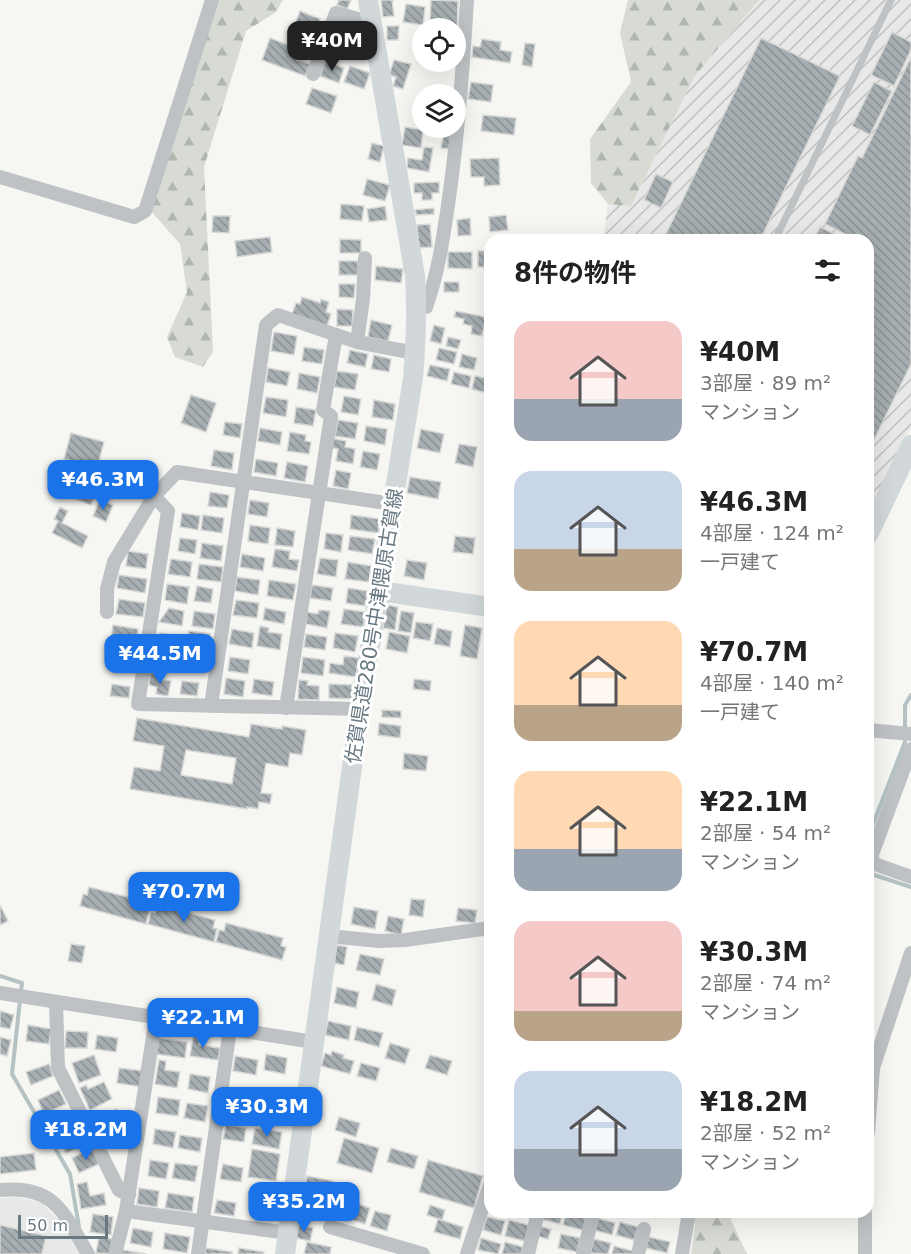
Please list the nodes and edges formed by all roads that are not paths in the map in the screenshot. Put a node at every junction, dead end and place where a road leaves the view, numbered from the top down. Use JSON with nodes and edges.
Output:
{"nodes":[{"id":1,"x":212,"y":0,"type":"edge"},
{"id":2,"x":368,"y":0,"type":"edge"},
{"id":3,"x":467,"y":0,"type":"edge"},
{"id":4,"x":891,"y":0,"type":"edge"},
{"id":5,"x":372,"y":23,"type":"junction"},
{"id":6,"x":314,"y":75,"type":"dead end"},
{"id":7,"x":0,"y":177,"type":"edge"},
{"id":8,"x":778,"y":234,"type":"edge"},
{"id":9,"x":365,"y":258,"type":"dead end"},
{"id":10,"x":417,"y":309,"type":"junction"},
{"id":11,"x":336,"y":335,"type":"junction"},
{"id":12,"x":357,"y":342,"type":"junction"},
{"id":13,"x":415,"y":353,"type":"junction"},
{"id":14,"x":911,"y":445,"type":"edge"},
{"id":15,"x":244,"y":482,"type":"junction"},
{"id":16,"x":319,"y":494,"type":"junction"},
{"id":17,"x":154,"y":496,"type":"junction"},
{"id":18,"x":393,"y":504,"type":"junction"},
{"id":19,"x":874,"y":522,"type":"edge"},
{"id":20,"x":379,"y":591,"type":"junction"},
{"id":21,"x":484,"y":606,"type":"edge"},
{"id":22,"x":107,"y":612,"type":"dead end"},
{"id":23,"x":211,"y":706,"type":"junction"},
{"id":24,"x":286,"y":708,"type":"junction"},
{"id":25,"x":360,"y":709,"type":"junction"},
{"id":26,"x":874,"y":731,"type":"edge"},
{"id":27,"x":904,"y":734,"type":"edge"},
{"id":28,"x":911,"y":749,"type":"edge"},
{"id":29,"x":874,"y":849,"type":"edge"},
{"id":30,"x":874,"y":862,"type":"edge"},
{"id":31,"x":911,"y":877,"type":"edge"},
{"id":32,"x":484,"y":929,"type":"edge"},
{"id":33,"x":328,"y":936,"type":"junction"},
{"id":34,"x":911,"y":953,"type":"edge"},
{"id":35,"x":0,"y":993,"type":"edge"},
{"id":36,"x":56,"y":1002,"type":"junction"},
{"id":37,"x":156,"y":1017,"type":"junction"},
{"id":38,"x":230,"y":1029,"type":"junction"},
{"id":39,"x":314,"y":1042,"type":"junction"},
{"id":40,"x":874,"y":1065,"type":"edge"},
{"id":41,"x":0,"y":1190,"type":"edge"},
{"id":42,"x":129,"y":1195,"type":"junction"},
{"id":43,"x":484,"y":1202,"type":"edge"},
{"id":44,"x":126,"y":1211,"type":"junction"},
{"id":45,"x":537,"y":1218,"type":"edge"},
{"id":46,"x":688,"y":1218,"type":"edge"},
{"id":47,"x":866,"y":1218,"type":"edge"},
{"id":48,"x":592,"y":1219,"type":"dead end"},
{"id":49,"x":203,"y":1221,"type":"junction"},
{"id":50,"x":330,"y":1227,"type":"dead end"},
{"id":51,"x":644,"y":1229,"type":"dead end"},
{"id":52,"x":288,"y":1233,"type":"junction"},
{"id":53,"x":88,"y":1254,"type":"edge"},
{"id":54,"x":115,"y":1254,"type":"edge"},
{"id":55,"x":198,"y":1254,"type":"edge"},
{"id":56,"x":285,"y":1254,"type":"edge"},
{"id":57,"x":423,"y":1254,"type":"edge"},
{"id":58,"x":467,"y":1254,"type":"edge"},
{"id":59,"x":528,"y":1254,"type":"edge"},
{"id":60,"x":583,"y":1254,"type":"edge"},
{"id":61,"x":638,"y":1254,"type":"edge"},
{"id":62,"x":682,"y":1254,"type":"edge"},
{"id":63,"x":865,"y":1254,"type":"edge"}],
"edges":[{"from":1,"to":7,"type":"street"},
{"from":2,"to":5,"type":"main road","name":"佐賀県道280号中津隈原古賀線"},
{"from":3,"to":10,"type":"street"},
{"from":4,"to":8,"type":"lane"},
{"from":5,"to":6,"type":"street"},
{"from":5,"to":10,"type":"main road","name":"佐賀県道280号中津隈原古賀線"},
{"from":9,"to":12,"type":"street"},
{"from":10,"to":13,"type":"main road","name":"佐賀県道280号中津隈原古賀線"},
{"from":11,"to":12,"type":"street"},
{"from":11,"to":15,"type":"street"},
{"from":11,"to":16,"type":"street"},
{"from":12,"to":13,"type":"street"},
{"from":13,"to":18,"type":"main road","name":"佐賀県道280号中津隈原古賀線"},
{"from":14,"to":19,"type":"main road"},
{"from":15,"to":16,"type":"street"},
{"from":15,"to":17,"type":"street"},
{"from":15,"to":23,"type":"street"},
{"from":16,"to":18,"type":"street"},
{"from":16,"to":24,"type":"street"},
{"from":17,"to":22,"type":"street"},
{"from":17,"to":23,"type":"street"},
{"from":18,"to":20,"type":"main road","name":"佐賀県道280号中津隈原古賀線"},
{"from":20,"to":21,"type":"main road"},
{"from":20,"to":25,"type":"main road","name":"佐賀県道280号中津隈原古賀線"},
{"from":23,"to":24,"type":"street"},
{"from":24,"to":25,"type":"street"},
{"from":25,"to":33,"type":"main road","name":"佐賀県道280号中津隈原古賀線"},
{"from":26,"to":27,"type":"street"},
{"from":28,"to":29,"type":"street"},
{"from":30,"to":31,"type":"street"},
{"from":32,"to":33,"type":"street"},
{"from":33,"to":39,"type":"main road","name":"佐賀県道280号中津隈原古賀線"},
{"from":34,"to":40,"type":"street"},
{"from":35,"to":36,"type":"street"},
{"from":36,"to":37,"type":"street"},
{"from":36,"to":42,"type":"street"},
{"from":37,"to":38,"type":"street"},
{"from":37,"to":42,"type":"street"},
{"from":38,"to":39,"type":"street"},
{"from":38,"to":49,"type":"street"},
{"from":39,"to":52,"type":"main road","name":"佐賀県道280号中津隈原古賀線"},
{"from":41,"to":53,"type":"street"},
{"from":42,"to":44,"type":"street"},
{"from":43,"to":58,"type":"street"},
{"from":44,"to":49,"type":"street"},
{"from":44,"to":54,"type":"street"},
{"from":45,"to":59,"type":"street"},
{"from":46,"to":62,"type":"street"},
{"from":47,"to":63,"type":"street"},
{"from":48,"to":60,"type":"street"},
{"from":49,"to":52,"type":"street"},
{"from":49,"to":55,"type":"street"},
{"from":50,"to":57,"type":"street"},
{"from":51,"to":61,"type":"street"},
{"from":52,"to":56,"type":"main road","name":"佐賀県道280号中津隈原古賀線"}]}
